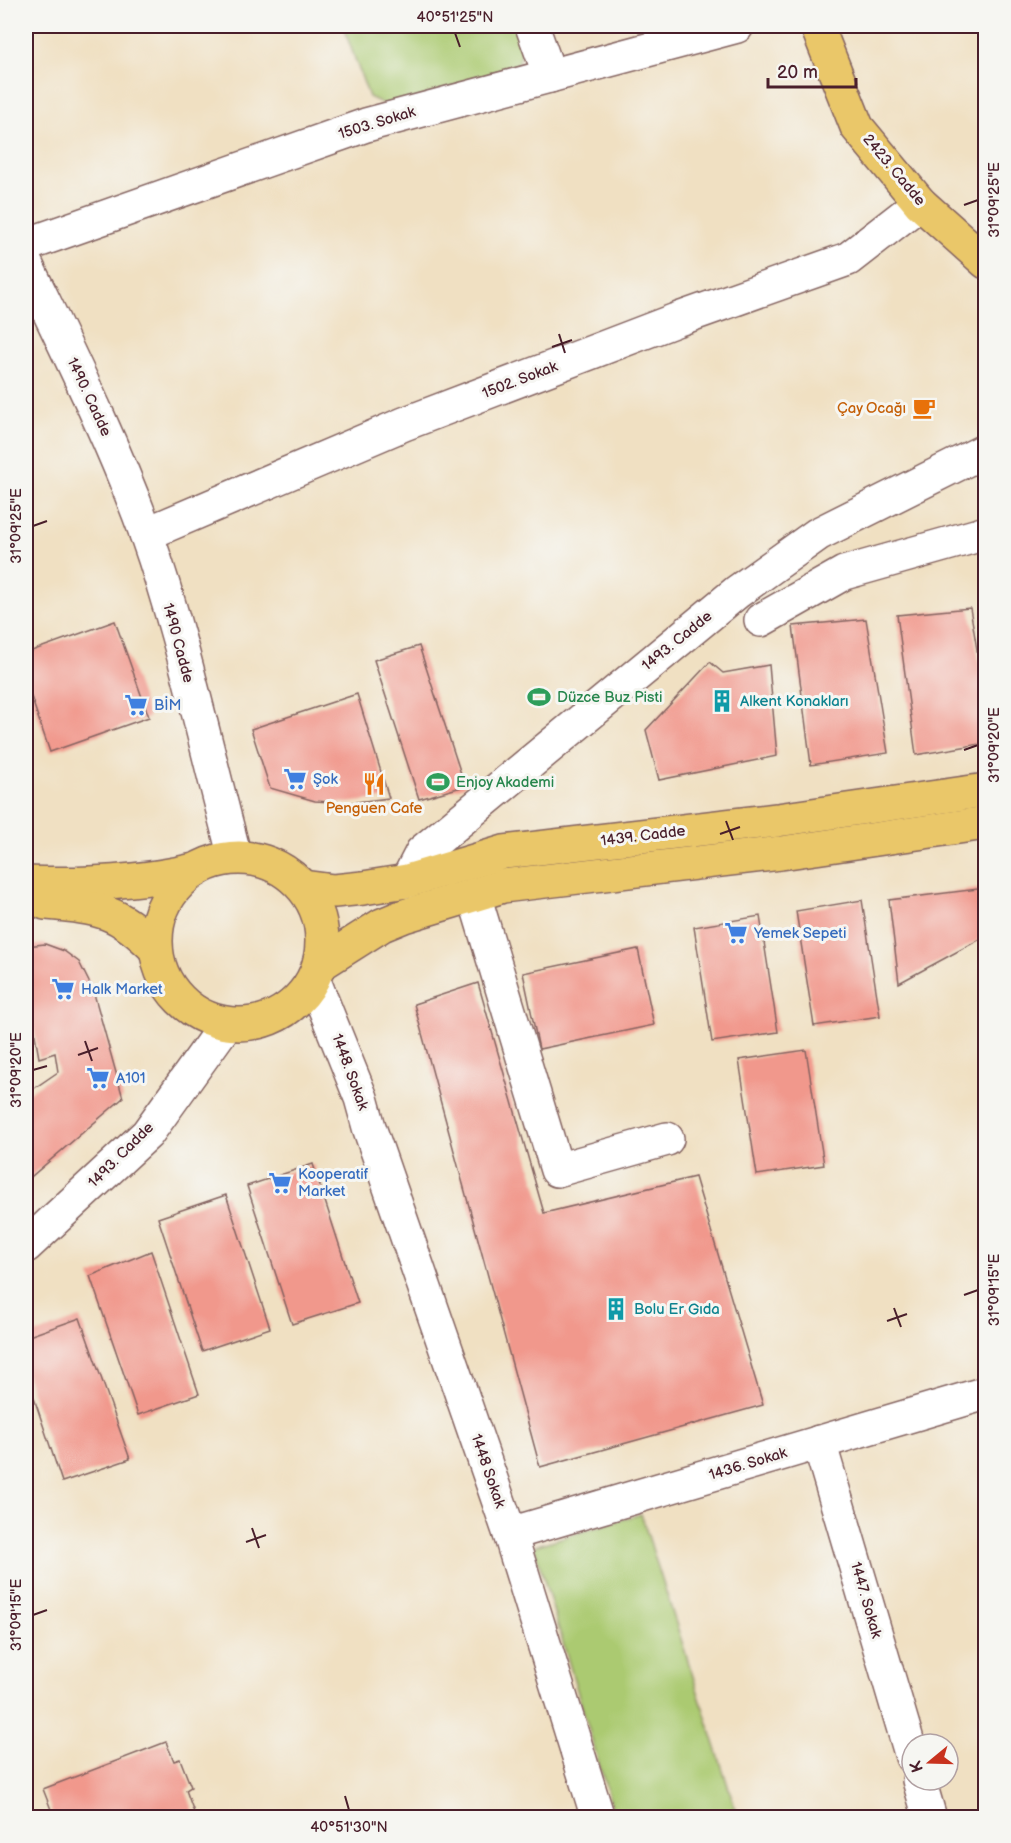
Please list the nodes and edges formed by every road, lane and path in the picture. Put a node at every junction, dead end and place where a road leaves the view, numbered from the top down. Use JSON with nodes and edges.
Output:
{"nodes":[{"id":1,"x":532,"y":26,"type":"edge"},
{"id":2,"x":737,"y":26,"type":"edge"},
{"id":3,"x":817,"y":26,"type":"edge"},
{"id":4,"x":550,"y":76,"type":"junction"},
{"id":5,"x":920,"y":202,"type":"junction"},
{"id":6,"x":26,"y":245,"type":"edge"},
{"id":7,"x":986,"y":262,"type":"edge"},
{"id":8,"x":26,"y":264,"type":"edge"},
{"id":9,"x":986,"y":450,"type":"edge"},
{"id":10,"x":986,"y":533,"type":"edge"},
{"id":11,"x":146,"y":534,"type":"junction"},
{"id":12,"x":818,"y":534,"type":"junction"},
{"id":13,"x":844,"y":573,"type":"junction"},
{"id":14,"x":761,"y":620,"type":"dead end"},
{"id":15,"x":986,"y":790,"type":"edge"},
{"id":16,"x":986,"y":823,"type":"edge"},
{"id":17,"x":235,"y":857,"type":"junction"},
{"id":18,"x":194,"y":870,"type":"junction"},
{"id":19,"x":407,"y":881,"type":"junction"},
{"id":20,"x":26,"y":884,"type":"edge"},
{"id":21,"x":303,"y":887,"type":"junction"},
{"id":22,"x":474,"y":895,"type":"junction"},
{"id":23,"x":26,"y":903,"type":"edge"},
{"id":24,"x":156,"y":949,"type":"junction"},
{"id":25,"x":310,"y":981,"type":"junction"},
{"id":26,"x":226,"y":1024,"type":"junction"},
{"id":27,"x":369,"y":1127,"type":"joint"},
{"id":28,"x":667,"y":1139,"type":"dead end"},
{"id":29,"x":26,"y":1246,"type":"edge"},
{"id":30,"x":986,"y":1393,"type":"edge"},
{"id":31,"x":819,"y":1442,"type":"junction"},
{"id":32,"x":510,"y":1534,"type":"junction"},
{"id":33,"x":904,"y":1732,"type":"edge"},
{"id":34,"x":922,"y":1792,"type":"edge"},
{"id":35,"x":598,"y":1818,"type":"edge"},
{"id":36,"x":930,"y":1818,"type":"edge"}],
"edges":[{"from":1,"to":4,"type":"street"},
{"from":2,"to":4,"type":"street","name":"1503. Sokak"},
{"from":3,"to":5,"type":"main road","name":"2423. Cadde"},
{"from":4,"to":6,"type":"street","name":"1503. Sokak"},
{"from":5,"to":7,"type":"main road","name":"2423. Cadde"},
{"from":5,"to":11,"type":"street","name":"1502. Sokak"},
{"from":8,"to":11,"type":"street","name":"1490. Cadde"},
{"from":9,"to":12,"type":"street","name":"1493. Cadde"},
{"from":10,"to":13,"type":"street"},
{"from":11,"to":17,"type":"street","name":"1490 Cadde"},
{"from":12,"to":13,"type":"street"},
{"from":12,"to":19,"type":"street","name":"1493. Cadde"},
{"from":13,"to":14,"type":"street"},
{"from":15,"to":19,"type":"main road","name":"1439. Cadde"},
{"from":16,"to":22,"type":"main road"},
{"from":17,"to":18,"type":"main road"},
{"from":17,"to":21,"type":"main road"},
{"from":18,"to":20,"type":"main road"},
{"from":18,"to":24,"type":"main road"},
{"from":19,"to":21,"type":"main road","name":"1439. Cadde"},
{"from":21,"to":25,"type":"main road"},
{"from":22,"to":25,"type":"main road"},
{"from":22,"to":28,"type":"street"},
{"from":23,"to":24,"type":"main road"},
{"from":24,"to":26,"type":"main road"},
{"from":25,"to":26,"type":"main road"},
{"from":25,"to":27,"type":"street","name":"1448. Sokak"},
{"from":26,"to":29,"type":"street","name":"1493. Cadde"},
{"from":27,"to":32,"type":"street","name":"1448 Sokak"},
{"from":30,"to":31,"type":"street","name":"1436. Sokak"},
{"from":31,"to":32,"type":"street","name":"1436. Sokak"},
{"from":31,"to":33,"type":"street","name":"1447. Sokak"},
{"from":32,"to":35,"type":"street","name":"1448 Sokak"},
{"from":34,"to":36,"type":"street"}]}
